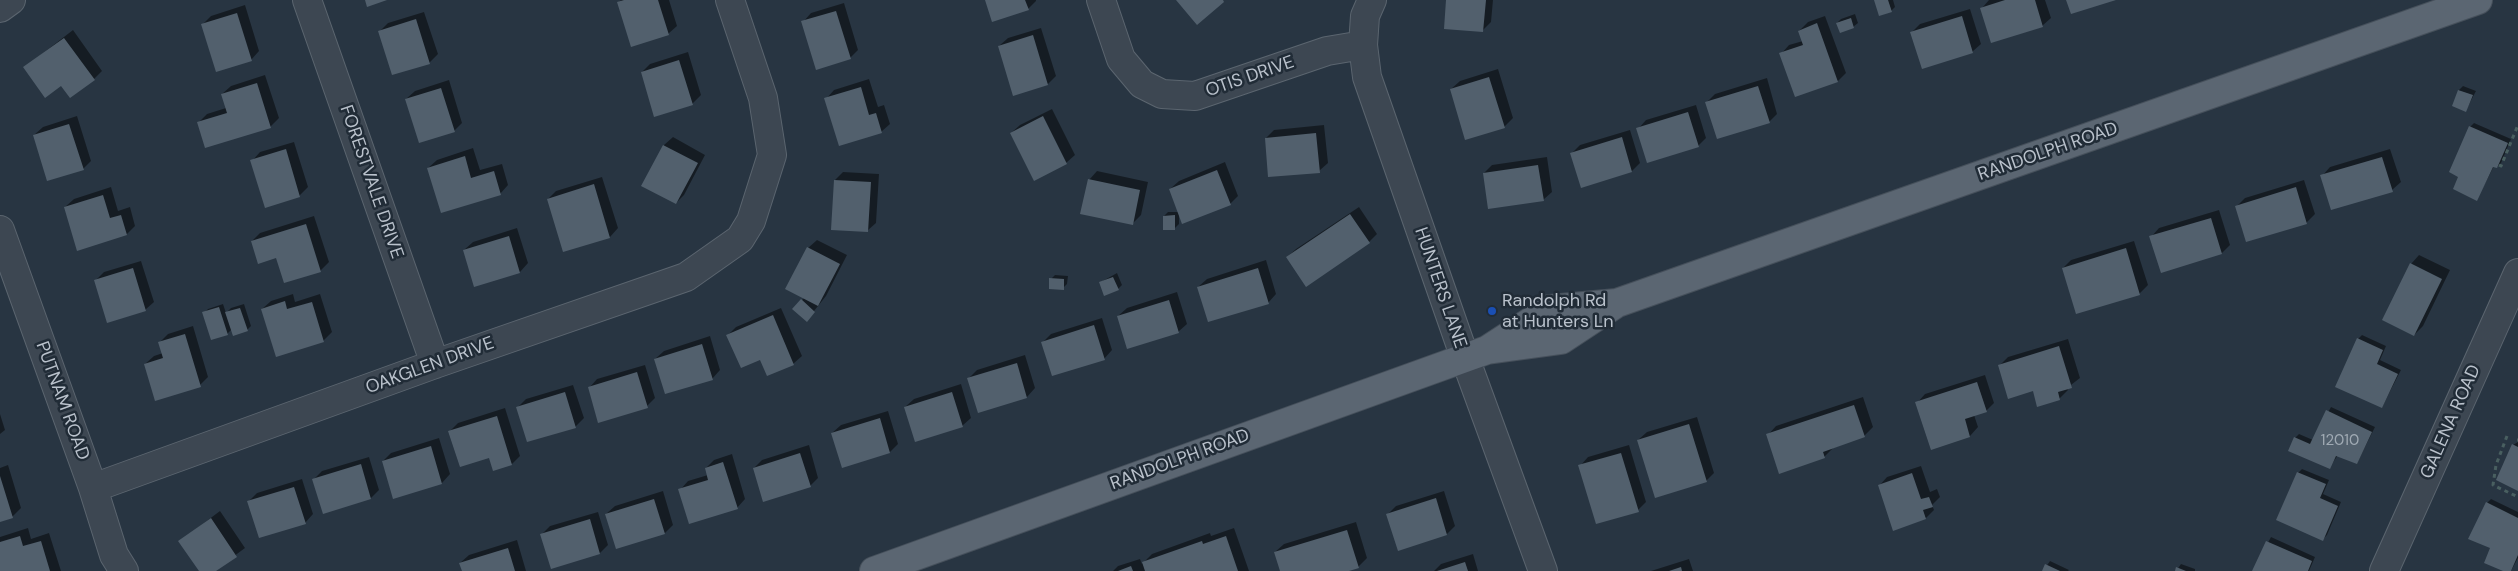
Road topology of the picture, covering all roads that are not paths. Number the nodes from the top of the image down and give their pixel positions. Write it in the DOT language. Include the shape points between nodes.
graph roads {
  1 [pos="11,0"];
  2 [pos="307,0"];
  3 [pos="730,0"];
  4 [pos="1101,0"];
  5 [pos="1372,0"];
  6 [pos="2478,0"];
  7 [pos="0,8"];
  8 [pos="1363,45"];
  9 [pos="0,230"];
  10 [pos="2518,273"];
  11 [pos="1476,354"];
  12 [pos="435,364"];
  13 [pos="93,488"];
  14 [pos="124,571"];
  15 [pos="874,571"];
  16 [pos="1543,571"];
  17 [pos="2384,571"];
  1 -- 7 [label="street"];
  2 -- 12 [label="street, FORESTVALE DRIVE"];
  3 -- 12 [label="street, OAKGLEN DRIVE" via="763,98 772,155 751,222 740,239 686,276"];
  4 -- 8 [label="street, OTIS DRIVE" via="1121,59 1142,84 1162,94 1195,96 1327,51"];
  5 -- 8 [label="street, HUNTERS LANE" via="1365,16"];
  6 -- 11 [label="main road, RANDOLPH ROAD" via="1617,303 1550,309"];
  8 -- 11 [label="street, HUNTERS LANE" via="1367,77"];
  9 -- 13 [label="street, PUTNAM ROAD"];
  10 -- 17 [label="street, GALENA ROAD"];
  11 -- 15 [label="main road, RANDOLPH ROAD"];
  11 -- 16 [label="street, HUNTERS LANE"];
  12 -- 13 [label="street, OAKGLEN DRIVE"];
  13 -- 14 [label="street, PUTNAM ROAD" via="114,554"];
}
